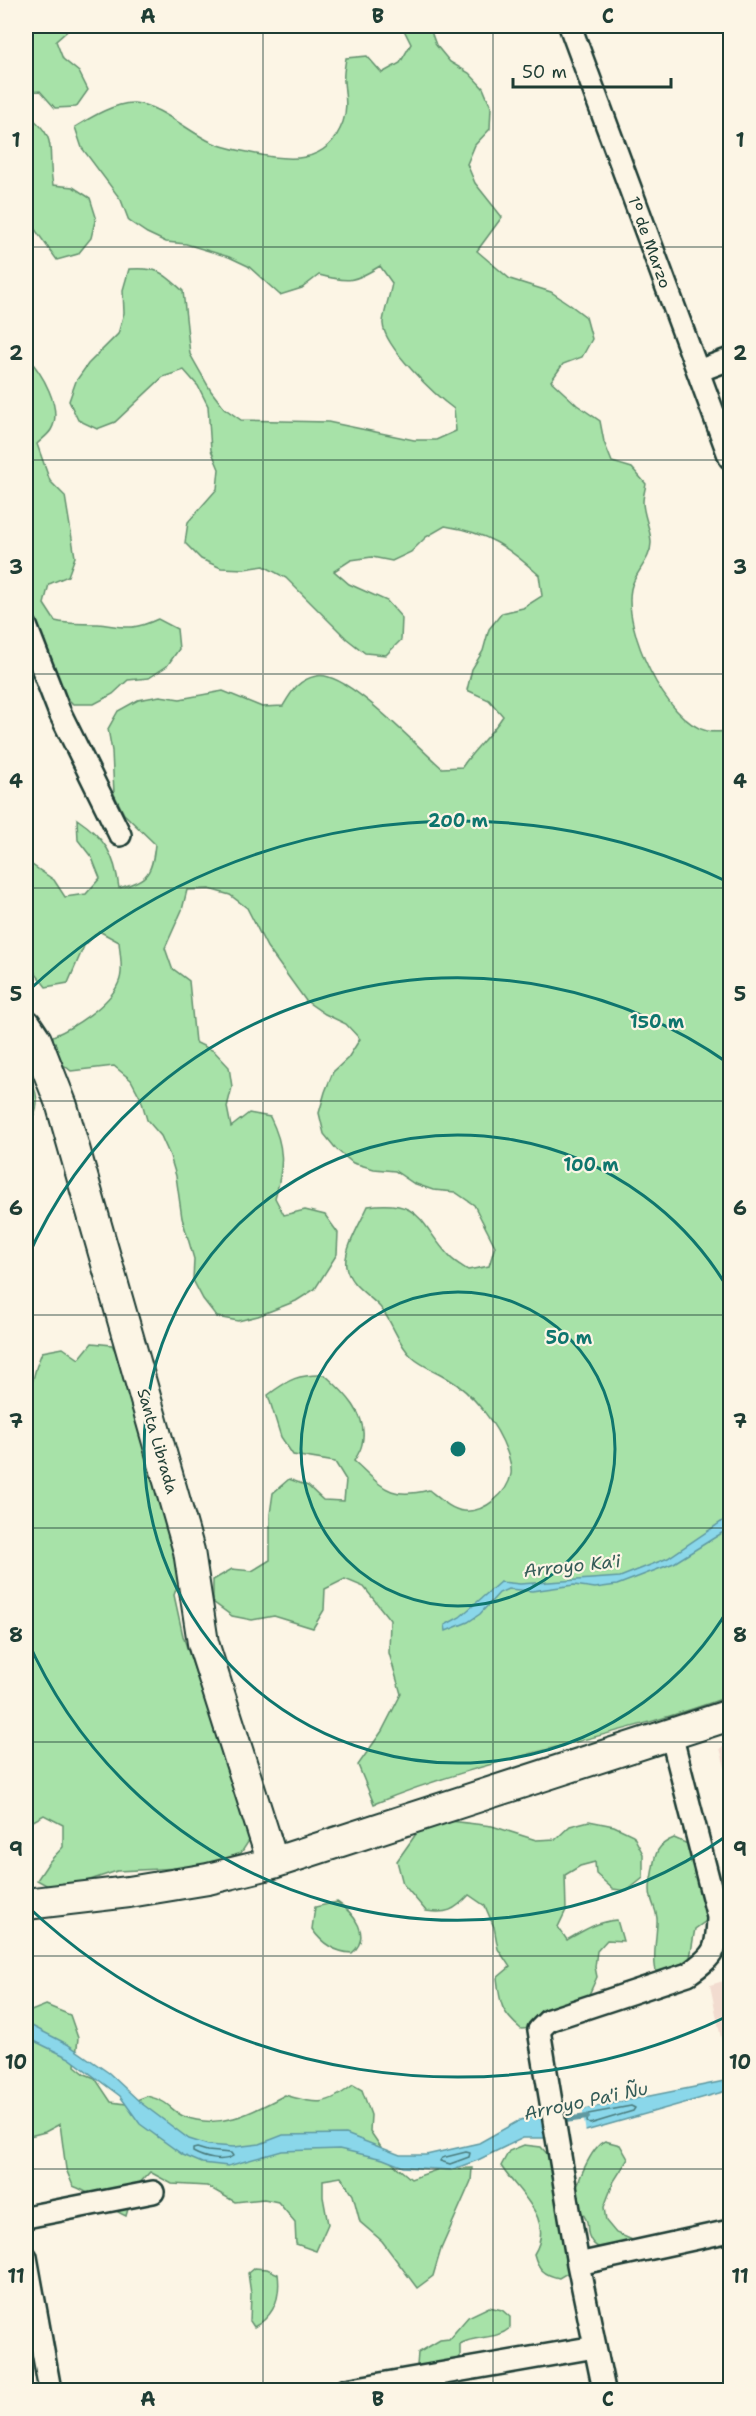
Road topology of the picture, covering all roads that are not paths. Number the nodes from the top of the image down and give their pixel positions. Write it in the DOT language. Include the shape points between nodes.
graph roads {
  1 [pos="570,26"];
  2 [pos="730,359"];
  3 [pos="698,371"];
  4 [pos="730,458"];
  5 [pos="26,626"];
  6 [pos="120,835"];
  7 [pos="26,1025"];
  8 [pos="730,1715"];
  9 [pos="671,1734"];
  10 [pos="273,1863"];
  11 [pos="26,1904"];
  12 [pos="153,2192"];
  13 [pos="26,2217"];
  14 [pos="730,2231"];
  15 [pos="26,2257"];
  16 [pos="578,2264"];
  17 [pos="595,2347"];
  18 [pos="51,2391"];
  19 [pos="346,2391"];
  20 [pos="604,2391"];
  1 -- 3 [label="street, 1° de Marzo"];
  2 -- 3 [label="street"];
  3 -- 4 [label="street, 1° de Marzo"];
  5 -- 6 [label="street" via="59,711"];
  7 -- 10 [label="street, Santa Librada" via="36,1040 62,1106 189,1551 202,1643"];
  8 -- 9 [label="street"];
  9 -- 10 [label="street"];
  9 -- 16 [label="street" via="718,1917 717,1944 708,1960 688,1974 549,2020 539,2030"];
  10 -- 11 [label="street" via="208,1880"];
  12 -- 13 [label="street"];
  14 -- 16 [label="street"];
  15 -- 18 [label="street"];
  16 -- 17 [label="street"];
  17 -- 19 [label="street"];
  17 -- 20 [label="street"];
}
